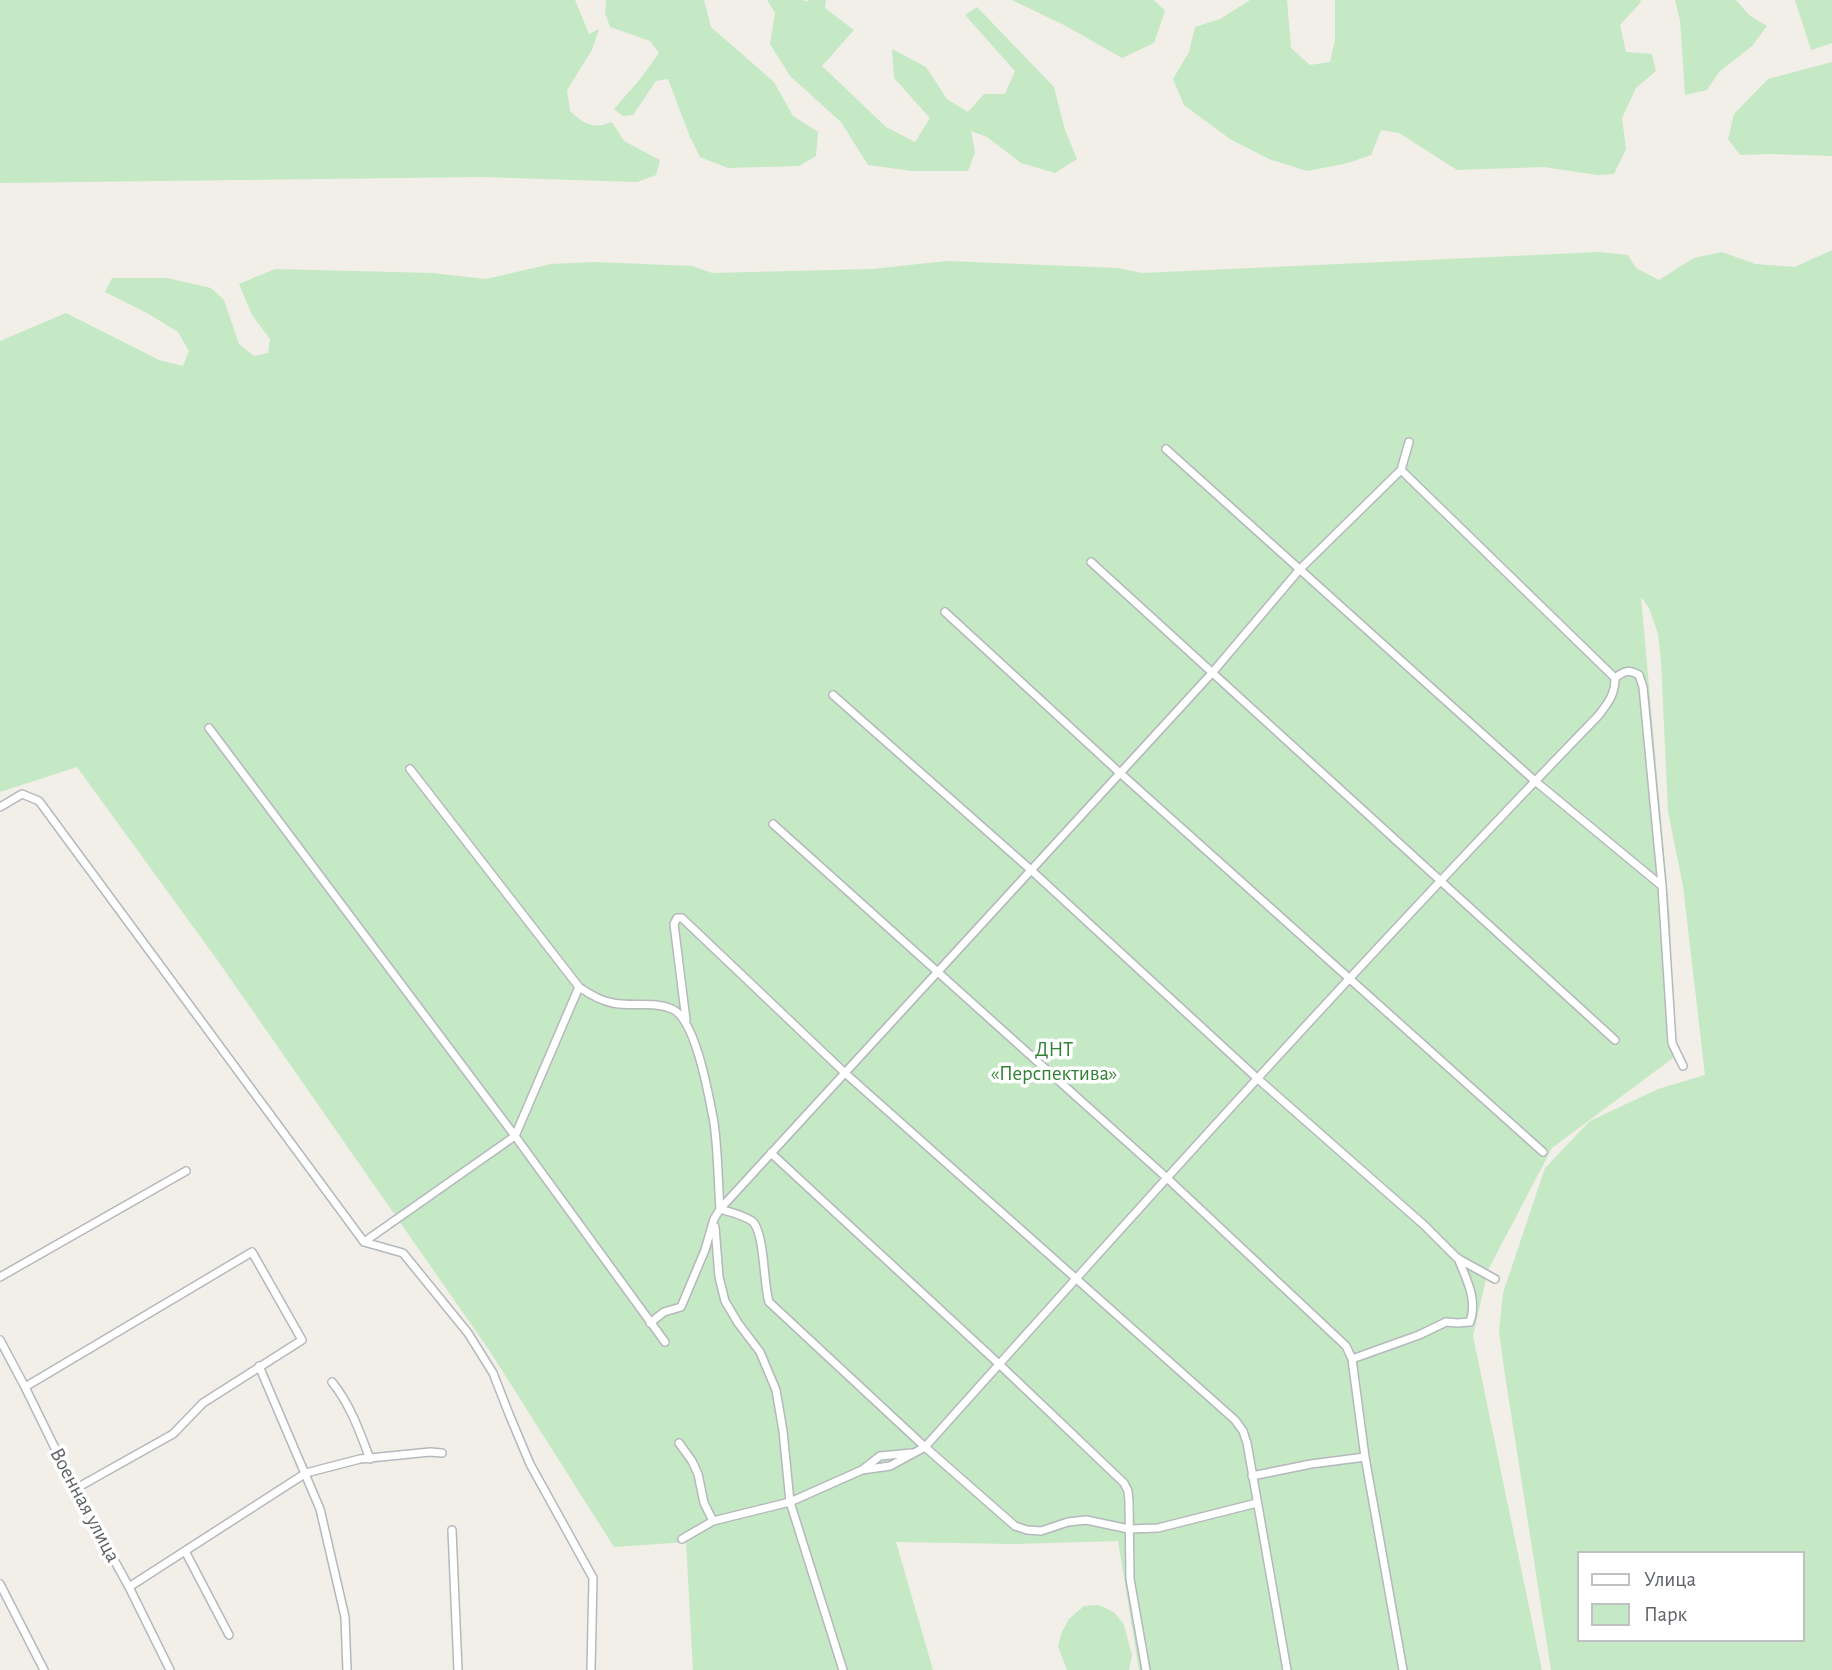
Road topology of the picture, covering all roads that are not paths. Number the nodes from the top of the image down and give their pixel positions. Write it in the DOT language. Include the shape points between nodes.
graph roads {
  1 [pos="1409,442"];
  2 [pos="1166,449"];
  3 [pos="1401,470"];
  4 [pos="1091,562"];
  5 [pos="1300,569"];
  6 [pos="945,612"];
  7 [pos="1212,673"];
  8 [pos="1615,678"];
  9 [pos="833,695"];
  10 [pos="209,728"];
  11 [pos="410,768"];
  12 [pos="1120,773"];
  13 [pos="1535,781"];
  14 [pos="0,807"];
  15 [pos="773,824"];
  16 [pos="1031,870"];
  17 [pos="1440,880"];
  18 [pos="1662,886"];
  19 [pos="938,972"];
  20 [pos="1349,980"];
  21 [pos="579,988"];
  22 [pos="686,1020"];
  23 [pos="1615,1040"];
  24 [pos="1683,1066"];
  25 [pos="845,1073"];
  26 [pos="1258,1079"];
  27 [pos="515,1136"];
  28 [pos="1543,1152"];
  29 [pos="771,1153"];
  30 [pos="186,1171"];
  31 [pos="1167,1178"];
  32 [pos="720,1209"];
  33 [pos="714,1219"];
  34 [pos="364,1242"];
  35 [pos="1457,1258"];
  36 [pos="0,1277"];
  37 [pos="1076,1279"];
  38 [pos="1495,1279"];
  39 [pos="650,1323"];
  40 [pos="0,1340"];
  41 [pos="665,1342"];
  42 [pos="1352,1359"];
  43 [pos="999,1364"];
  44 [pos="259,1366"];
  45 [pos="331,1382"];
  46 [pos="25,1387"];
  47 [pos="679,1443"];
  48 [pos="925,1447"];
  49 [pos="442,1453"];
  50 [pos="1365,1457"];
  51 [pos="370,1459"];
  52 [pos="306,1473"];
  53 [pos="1252,1476"];
  54 [pos="75,1489"];
  55 [pos="790,1502"];
  56 [pos="1257,1503"];
  57 [pos="713,1521"];
  58 [pos="1129,1529"];
  59 [pos="452,1530"];
  60 [pos="682,1539"];
  61 [pos="185,1551"];
  62 [pos="0,1584"];
  63 [pos="129,1587"];
  64 [pos="229,1635"];
  65 [pos="44,1670"];
  66 [pos="170,1670"];
  67 [pos="347,1670"];
  68 [pos="458,1670"];
  69 [pos="591,1670"];
  70 [pos="843,1670"];
  71 [pos="1146,1670"];
  72 [pos="1287,1670"];
  73 [pos="1403,1670"];
  1 -- 3 [label="street"];
  2 -- 5 [label="street"];
  3 -- 5 [label="street"];
  3 -- 8 [label="street"];
  4 -- 7 [label="street"];
  5 -- 7 [label="street"];
  5 -- 13 [label="street"];
  6 -- 12 [label="street"];
  7 -- 12 [label="street"];
  7 -- 17 [label="street"];
  8 -- 13 [label="street" via="1611,699 1598,716"];
  8 -- 18 [label="street" via="1632,671 1639,675 1643,687"];
  9 -- 16 [label="street"];
  10 -- 27 [label="street"];
  11 -- 21 [label="street"];
  12 -- 16 [label="street"];
  12 -- 20 [label="street"];
  13 -- 17 [label="street"];
  13 -- 18 [label="street"];
  14 -- 34 [label="street" via="22,794 39,801"];
  15 -- 19 [label="street"];
  16 -- 19 [label="street"];
  16 -- 26 [label="street"];
  17 -- 20 [label="street"];
  17 -- 23 [label="street"];
  18 -- 24 [label="street" via="1672,1043"];
  19 -- 25 [label="street"];
  19 -- 31 [label="street"];
  20 -- 26 [label="street"];
  20 -- 28 [label="street"];
  21 -- 22 [label="street" via="612,1003 668,1008"];
  21 -- 27 [label="street"];
  22 -- 25 [label="street" via="674,924 677,918"];
  22 -- 32 [label="street" via="714,1125"];
  25 -- 29 [label="street"];
  25 -- 37 [label="street"];
  26 -- 31 [label="street"];
  26 -- 35 [label="street"];
  27 -- 34 [label="street"];
  27 -- 39 [label="street"];
  29 -- 32 [label="street"];
  29 -- 43 [label="street"];
  30 -- 36 [label="street"];
  31 -- 37 [label="street"];
  31 -- 42 [label="street" via="1346,1346"];
  32 -- 33 [label="street"];
  32 -- 48 [label="street" via="758,1227 769,1302"];
  33 -- 39 [label="street" via="681,1307"];
  33 -- 55 [label="street" via="725,1301 760,1352 776,1390"];
  34 -- 69 [label="street" via="403,1253 468,1333 493,1373 530,1464 593,1578"];
  35 -- 38 [label="street"];
  35 -- 42 [label="street" via="1473,1295 1470,1322 1446,1322"];
  37 -- 43 [label="street"];
  37 -- 53 [label="street" via="1235,1420 1243,1431"];
  39 -- 41 [label="street"];
  40 -- 46 [label="street, Военная улица"];
  42 -- 50 [label="street"];
  43 -- 48 [label="street"];
  43 -- 58 [label="street" via="1124,1483"];
  44 -- 46 [label="street" via="302,1340 252,1252"];
  44 -- 52 [label="street"];
  44 -- 54 [label="street" via="203,1403 173,1434"];
  45 -- 51 [label="street" via="355,1421"];
  46 -- 54 [label="street, Военная улица"];
  47 -- 57 [label="street" via="698,1474"];
  48 -- 55 [label="street" via="890,1466 862,1470"];
  48 -- 58 [label="street" via="1015,1526 1041,1531 1086,1520"];
  49 -- 51 [label="street"];
  50 -- 53 [label="street"];
  50 -- 73 [label="street"];
  51 -- 52 [label="street"];
  52 -- 61 [label="street"];
  52 -- 67 [label="street" via="320,1508 345,1617"];
  53 -- 56 [label="street"];
  54 -- 63 [label="street, Военная улица"];
  55 -- 57 [label="street"];
  55 -- 70 [label="street"];
  56 -- 58 [label="street" via="1158,1528"];
  56 -- 72 [label="street"];
  57 -- 60 [label="street"];
  58 -- 71 [label="street" via="1130,1579"];
  59 -- 68 [label="street"];
  61 -- 63 [label="street"];
  61 -- 64 [label="street"];
  62 -- 65 [label="street"];
  63 -- 66 [label="street, Военная улица"];
}
